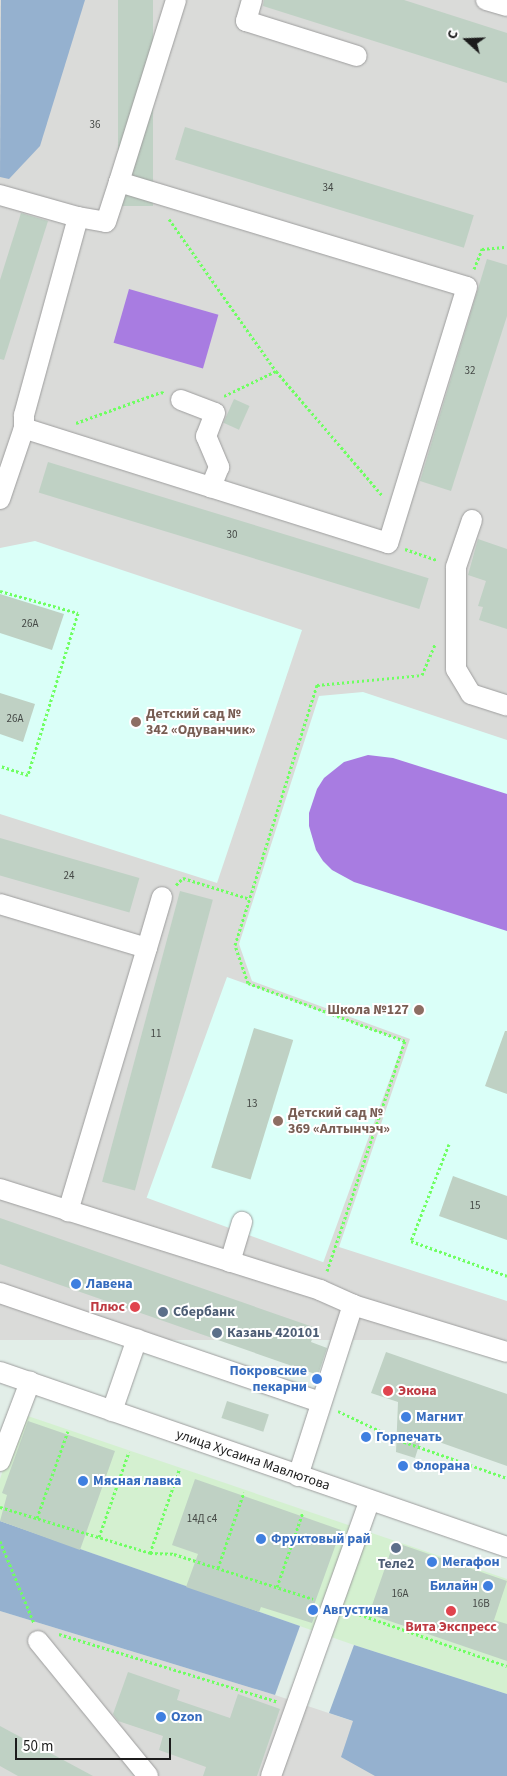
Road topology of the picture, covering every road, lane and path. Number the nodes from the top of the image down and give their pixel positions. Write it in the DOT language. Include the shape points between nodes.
graph roads {
  1 [pos="176,0"];
  2 [pos="252,0"];
  3 [pos="486,0"];
  4 [pos="507,6"];
  5 [pos="357,56"];
  6 [pos="119,182"];
  7 [pos="150,192"];
  8 [pos="0,195"];
  9 [pos="78,217"];
  10 [pos="507,247"];
  11 [pos="467,287"];
  12 [pos="276,372"];
  13 [pos="181,400"];
  14 [pos="215,413"];
  15 [pos="24,428"];
  16 [pos="44,434"];
  17 [pos="211,487"];
  18 [pos="0,499"];
  19 [pos="398,512"];
  20 [pos="472,520"];
  21 [pos="388,543"];
  22 [pos="456,567"];
  23 [pos="0,591"];
  24 [pos="457,626"];
  25 [pos="507,706"];
  26 [pos="0,766"];
  27 [pos="162,898"];
  28 [pos="250,899"];
  29 [pos="0,904"];
  30 [pos="147,948"];
  31 [pos="449,1144"];
  32 [pos="0,1189"];
  33 [pos="68,1211"];
  34 [pos="242,1222"];
  35 [pos="230,1262"];
  36 [pos="507,1276"];
  37 [pos="320,1290"];
  38 [pos="0,1293"];
  39 [pos="352,1305"];
  40 [pos="137,1339"];
  41 [pos="507,1352"];
  42 [pos="0,1372"];
  43 [pos="30,1382"];
  44 [pos="320,1402"];
  45 [pos="112,1410"];
  46 [pos="68,1431"];
  47 [pos="129,1452"];
  48 [pos="0,1461"];
  49 [pos="179,1470"];
  50 [pos="298,1476"];
  51 [pos="507,1478"];
  52 [pos="244,1492"];
  53 [pos="370,1500"];
  54 [pos="0,1507"];
  55 [pos="302,1512"];
  56 [pos="37,1518"];
  57 [pos="99,1537"];
  58 [pos="0,1541"];
  59 [pos="507,1547"];
  60 [pos="150,1553"];
  61 [pos="218,1568"];
  62 [pos="276,1587"];
  63 [pos="332,1605"];
  64 [pos="46,1636"];
  65 [pos="507,1666"];
  66 [pos="295,1707"];
  67 [pos="148,1776"];
  68 [pos="271,1776"];
  1 -- 6 [label="street"];
  2 -- 5 [label="street" via="246,21"];
  3 -- 4 [label="street"];
  6 -- 7 [label="street"];
  6 -- 9 [label="street" via="106,222"];
  7 -- 11 [label="street"];
  7 -- 12 [label="path"];
  8 -- 9 [label="street"];
  9 -- 15 [label="street" via="24,415"];
  10 -- 11 [label="path" via="482,248"];
  11 -- 19 [label="street"];
  12 -- 14 [label="path" via="221,397"];
  12 -- 19 [label="path"];
  13 -- 14 [label="street"];
  13 -- 16 [label="path" via="161,392"];
  14 -- 17 [label="street" via="206,436 219,467"];
  15 -- 16 [label="street"];
  15 -- 18 [label="street"];
  16 -- 17 [label="street"];
  17 -- 21 [label="street"];
  19 -- 21 [label="street"];
  20 -- 22 [label="street"];
  21 -- 22 [label="path"];
  22 -- 24 [label="street"];
  23 -- 26 [label="path" via="78,613 28,775"];
  24 -- 25 [label="street" via="456,669 471,694"];
  24 -- 28 [label="path" via="438,638 422,675 317,685"];
  27 -- 28 [label="path" via="183,878"];
  27 -- 30 [label="street"];
  28 -- 37 [label="path" via="235,945 248,983 405,1041"];
  29 -- 30 [label="street"];
  30 -- 33 [label="street"];
  31 -- 36 [label="path" via="411,1241"];
  32 -- 33 [label="street"];
  33 -- 35 [label="street"];
  34 -- 35 [label="street"];
  35 -- 37 [label="street"];
  37 -- 39 [label="street"];
  38 -- 40 [label="street"];
  39 -- 41 [label="street"];
  39 -- 44 [label="street"];
  40 -- 44 [label="street"];
  40 -- 45 [label="street"];
  42 -- 43 [label="street, улица Хусаина Мавлютова"];
  43 -- 45 [label="street, улица Хусаина Мавлютова"];
  43 -- 48 [label="street"];
  44 -- 50 [label="street"];
  44 -- 51 [label="path" via="399,1440"];
  45 -- 50 [label="street, улица Хусаина Мавлютова"];
  46 -- 56 [label="path"];
  47 -- 57 [label="path"];
  49 -- 60 [label="path"];
  50 -- 53 [label="street, улица Хусаина Мавлютова"];
  52 -- 61 [label="path"];
  53 -- 59 [label="street, улица Хусаина Мавлютова"];
  53 -- 63 [label="street"];
  54 -- 56 [label="path"];
  55 -- 62 [label="path"];
  56 -- 57 [label="path"];
  57 -- 60 [label="path"];
  58 -- 64 [label="path" via="35,1626"];
  60 -- 61 [label="path" via="174,1554"];
  61 -- 62 [label="path"];
  62 -- 63 [label="path"];
  63 -- 65 [label="path"];
  63 -- 66 [label="street"];
  64 -- 66 [label="path"];
  64 -- 67 [label="street"];
  66 -- 68 [label="street"];
}
